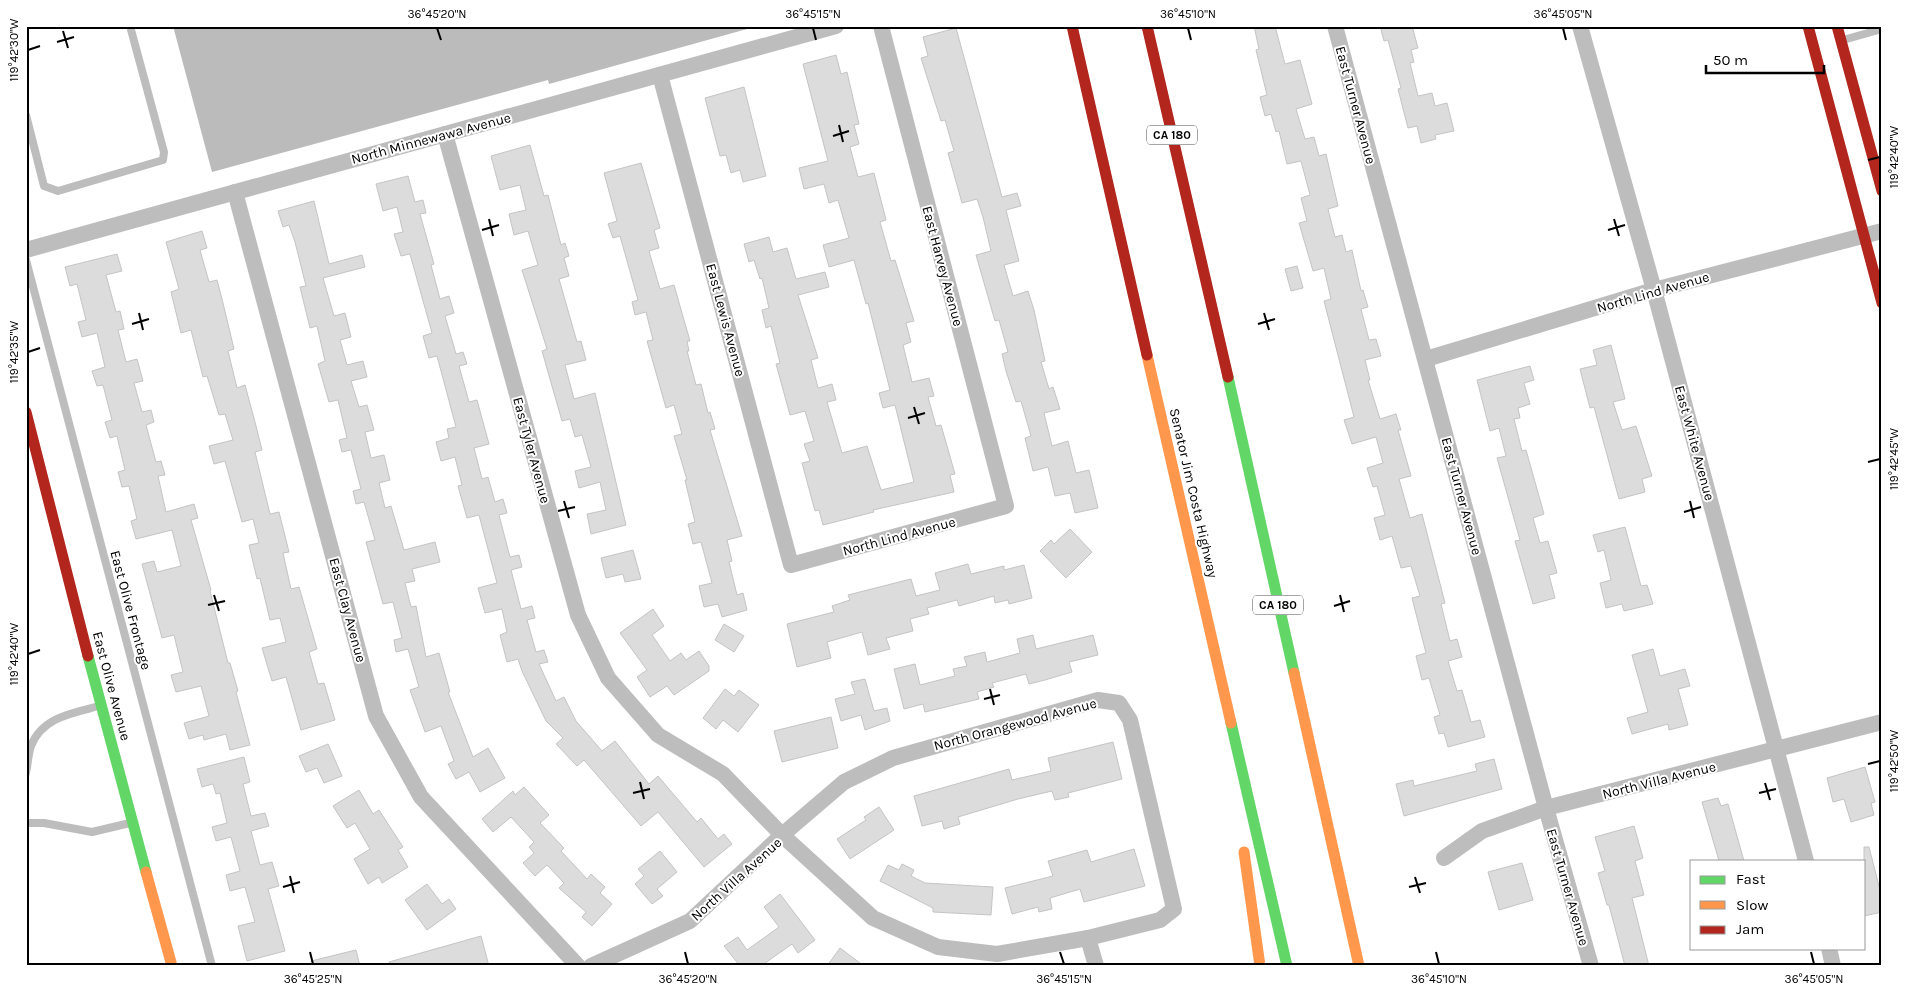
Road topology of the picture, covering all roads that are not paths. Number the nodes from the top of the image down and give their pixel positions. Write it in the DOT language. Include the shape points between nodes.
graph roads {
  1 [pos="130,26"];
  2 [pos="836,26"];
  3 [pos="881,26"];
  4 [pos="1072,26"];
  5 [pos="1147,26"];
  6 [pos="1334,26"];
  7 [pos="1580,26"];
  8 [pos="1808,26"];
  9 [pos="1837,26"];
  10 [pos="1882,29"];
  11 [pos="1841,41"];
  12 [pos="660,75"];
  13 [pos="26,114"];
  14 [pos="445,134"];
  15 [pos="1882,191"];
  16 [pos="235,192"];
  17 [pos="1882,231"];
  18 [pos="1864,236"];
  19 [pos="26,250"];
  20 [pos="26,260"];
  21 [pos="1654,290"];
  22 [pos="1882,302"];
  23 [pos="1426,359"];
  24 [pos="26,412"];
  25 [pos="1006,506"];
  26 [pos="791,565"];
  27 [pos="1218,670"];
  28 [pos="101,706"];
  29 [pos="1882,722"];
  30 [pos="1777,750"];
  31 [pos="26,773"];
  32 [pos="1237,802"];
  33 [pos="1546,808"];
  34 [pos="26,823"];
  35 [pos="132,823"];
  36 [pos="782,834"];
  37 [pos="1242,840"];
  38 [pos="1444,858"];
  39 [pos="1806,860"];
  40 [pos="1174,909"];
  41 [pos="1088,938"];
  42 [pos="1830,950"];
  43 [pos="976,959"];
  44 [pos="172,966"];
  45 [pos="212,966"];
  46 [pos="578,966"];
  47 [pos="591,966"];
  48 [pos="1096,966"];
  49 [pos="1260,966"];
  50 [pos="1287,966"];
  51 [pos="1359,966"];
  52 [pos="1591,966"];
  53 [pos="1834,966"];
  1 -- 13 [label="lane" via="164,152 163,160 58,191 44,186"];
  2 -- 12 [label="street, North Minnewawa Avenue"];
  3 -- 25 [label="street, East Harvey Avenue"];
  4 -- 27 [label="main road, Senator Jim Costa Highway"];
  5 -- 51 [label="main road, CA 180"];
  6 -- 23 [label="street, East Turner Avenue"];
  7 -- 21 [label="street, East White Avenue"];
  8 -- 18 [label="main road"];
  9 -- 11 [label="main road"];
  10 -- 11 [label="lane"];
  11 -- 15 [label="main road"];
  12 -- 14 [label="street, North Minnewawa Avenue"];
  12 -- 26 [label="street, East Lewis Avenue"];
  14 -- 16 [label="street, North Minnewawa Avenue"];
  14 -- 36 [label="street, East Tyler Avenue" via="578,615 608,678 658,735 722,774"];
  16 -- 19 [label="street, North Minnewawa Avenue"];
  16 -- 46 [label="street, East Clay Avenue" via="376,716 420,797"];
  17 -- 18 [label="street, North Lind Avenue"];
  18 -- 21 [label="street, North Lind Avenue"];
  18 -- 22 [label="main road"];
  20 -- 45 [label="lane, East Olive Frontage"];
  21 -- 23 [label="street, North Lind Avenue"];
  21 -- 30 [label="street, East White Avenue"];
  23 -- 33 [label="street, East Turner Avenue"];
  24 -- 28 [label="main road, East Olive Avenue"];
  25 -- 26 [label="street, North Lind Avenue"];
  27 -- 32 [label="main road"];
  27 -- 50 [label="main road, Senator Jim Costa Highway"];
  28 -- 31 [label="lane" via="60,716 48,723 32,745"];
  28 -- 35 [label="main road, East Olive Avenue"];
  29 -- 30 [label="street, North Villa Avenue"];
  30 -- 33 [label="street, North Villa Avenue"];
  30 -- 39 [label="street, East White Avenue"];
  33 -- 38 [label="street, North Villa Avenue" via="1482,831"];
  33 -- 52 [label="street, East Turner Avenue"];
  34 -- 35 [label="lane" via="92,832"];
  35 -- 44 [label="main road, East Olive Avenue"];
  36 -- 40 [label="street, North Orangewood Avenue" via="844,782 893,758 1098,700 1119,703 1130,720"];
  36 -- 43 [label="street, North Villa Avenue" via="873,918 938,947"];
  36 -- 47 [label="street, North Villa Avenue" via="690,921"];
  37 -- 49 [label="main road"];
  40 -- 41 [label="street, North Villa Avenue" via="1160,920"];
  41 -- 43 [label="street, North Villa Avenue"];
  41 -- 48 [label="street"];
  42 -- 53 [label="street"];
}
